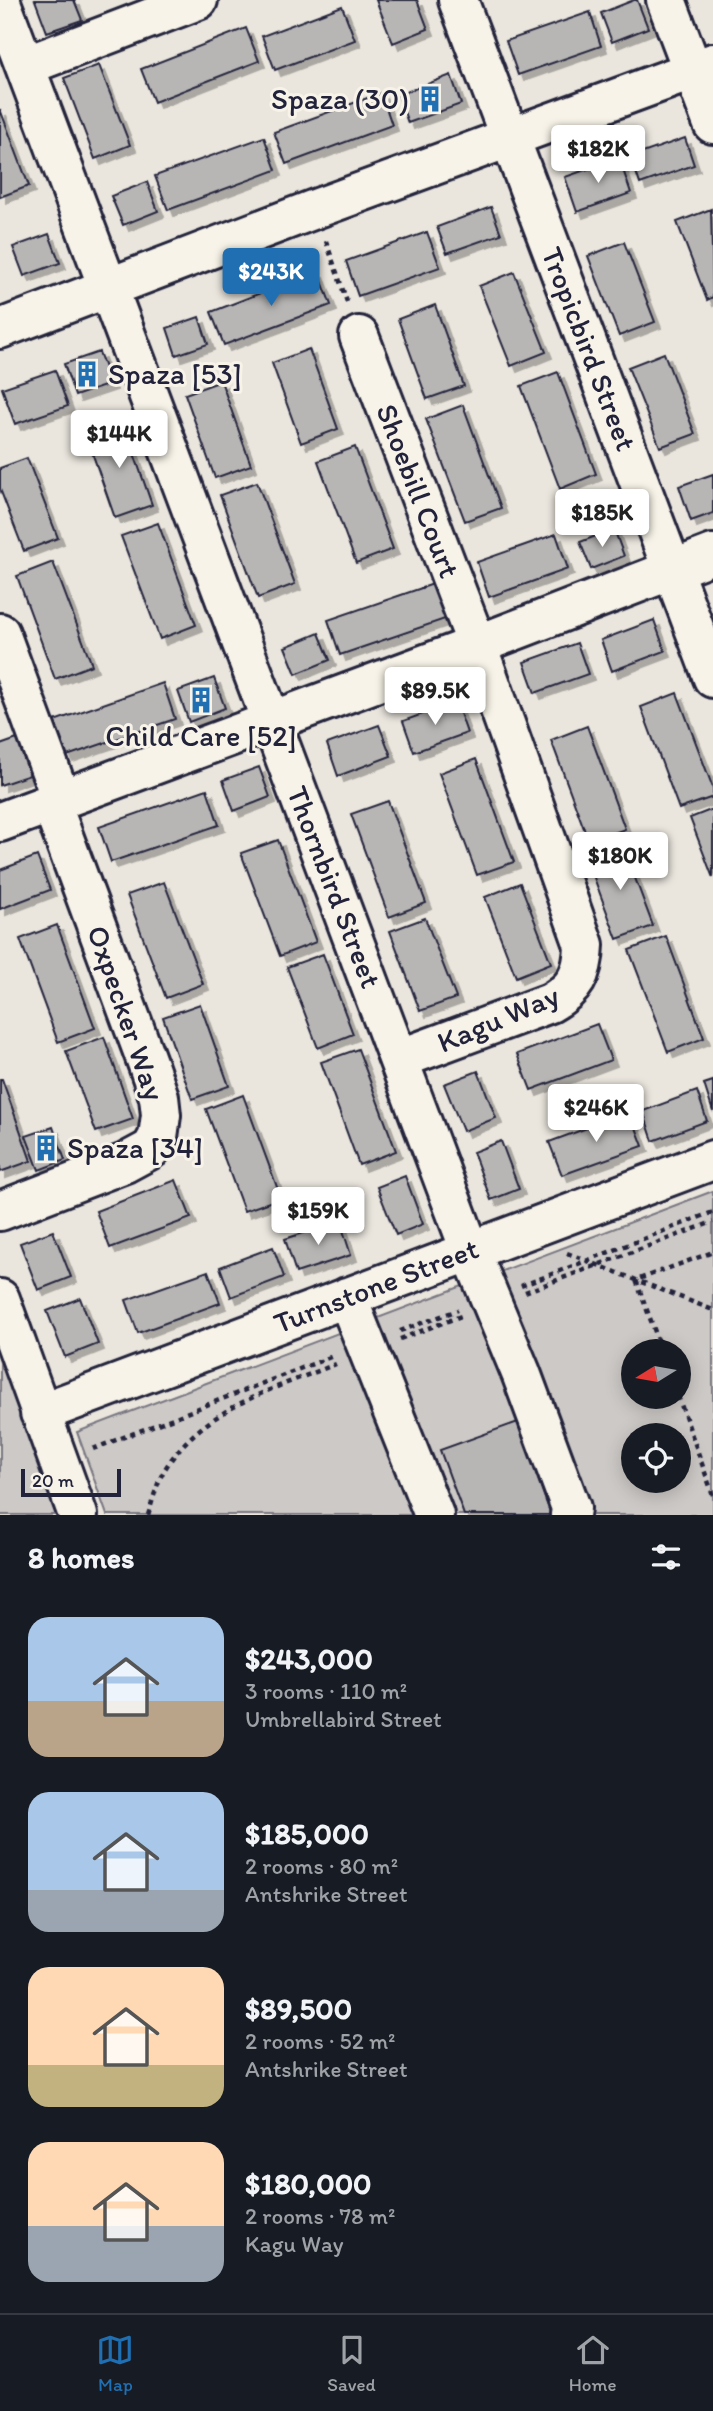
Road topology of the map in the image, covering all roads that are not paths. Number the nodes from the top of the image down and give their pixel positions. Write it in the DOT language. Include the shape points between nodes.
graph roads {
  1 [pos="1,0"];
  2 [pos="198,0"];
  3 [pos="458,0"];
  4 [pos="666,0"];
  5 [pos="25,66"];
  6 [pos="703,67"];
  7 [pos="713,124"];
  8 [pos="510,138"];
  9 [pos="109,288"];
  10 [pos="0,330"];
  11 [pos="359,336"];
  12 [pos="713,554"];
  13 [pos="672,569"];
  14 [pos="0,633"];
  15 [pos="477,645"];
  16 [pos="713,678"];
  17 [pos="271,720"];
  18 [pos="56,801"];
  19 [pos="0,822"];
  20 [pos="399,1059"];
  21 [pos="713,1160"];
  22 [pos="0,1211"];
  23 [pos="470,1250"];
  24 [pos="347,1297"];
  25 [pos="0,1299"];
  26 [pos="40,1413"];
  27 [pos="79,1515"];
  28 [pos="433,1515"];
  29 [pos="570,1515"];
  1 -- 5 [label="street, Thornbird Street"];
  2 -- 5 [label="street"];
  3 -- 8 [label="street, Tropicbird Street"];
  4 -- 6 [label="street"];
  5 -- 9 [label="street, Thornbird Street"];
  6 -- 7 [label="street"];
  6 -- 8 [label="street"];
  8 -- 9 [label="street"];
  8 -- 13 [label="street, Tropicbird Street"];
  9 -- 10 [label="street"];
  9 -- 17 [label="street, Thornbird Street"];
  11 -- 15 [label="street, Shoebill Court"];
  12 -- 13 [label="street"];
  13 -- 15 [label="street"];
  13 -- 16 [label="street, Tropicbird Street"];
  14 -- 18 [label="street, Oxpecker Way"];
  15 -- 17 [label="street"];
  15 -- 20 [label="street, Kagu Way" via="573,913 584,946 584,964 567,993 550,1003"];
  17 -- 18 [label="street"];
  17 -- 20 [label="street, Thornbird Street"];
  18 -- 19 [label="street"];
  18 -- 22 [label="street, Oxpecker Way" via="162,1115 151,1149"];
  20 -- 23 [label="street, Thornbird Street"];
  21 -- 23 [label="street, Turnstone Street"];
  23 -- 24 [label="street, Turnstone Street"];
  23 -- 29 [label="street, Thornbird Street" via="562,1483"];
  24 -- 26 [label="street, Turnstone Street"];
  24 -- 28 [label="street"];
  25 -- 26 [label="street"];
  26 -- 27 [label="street"];
}
